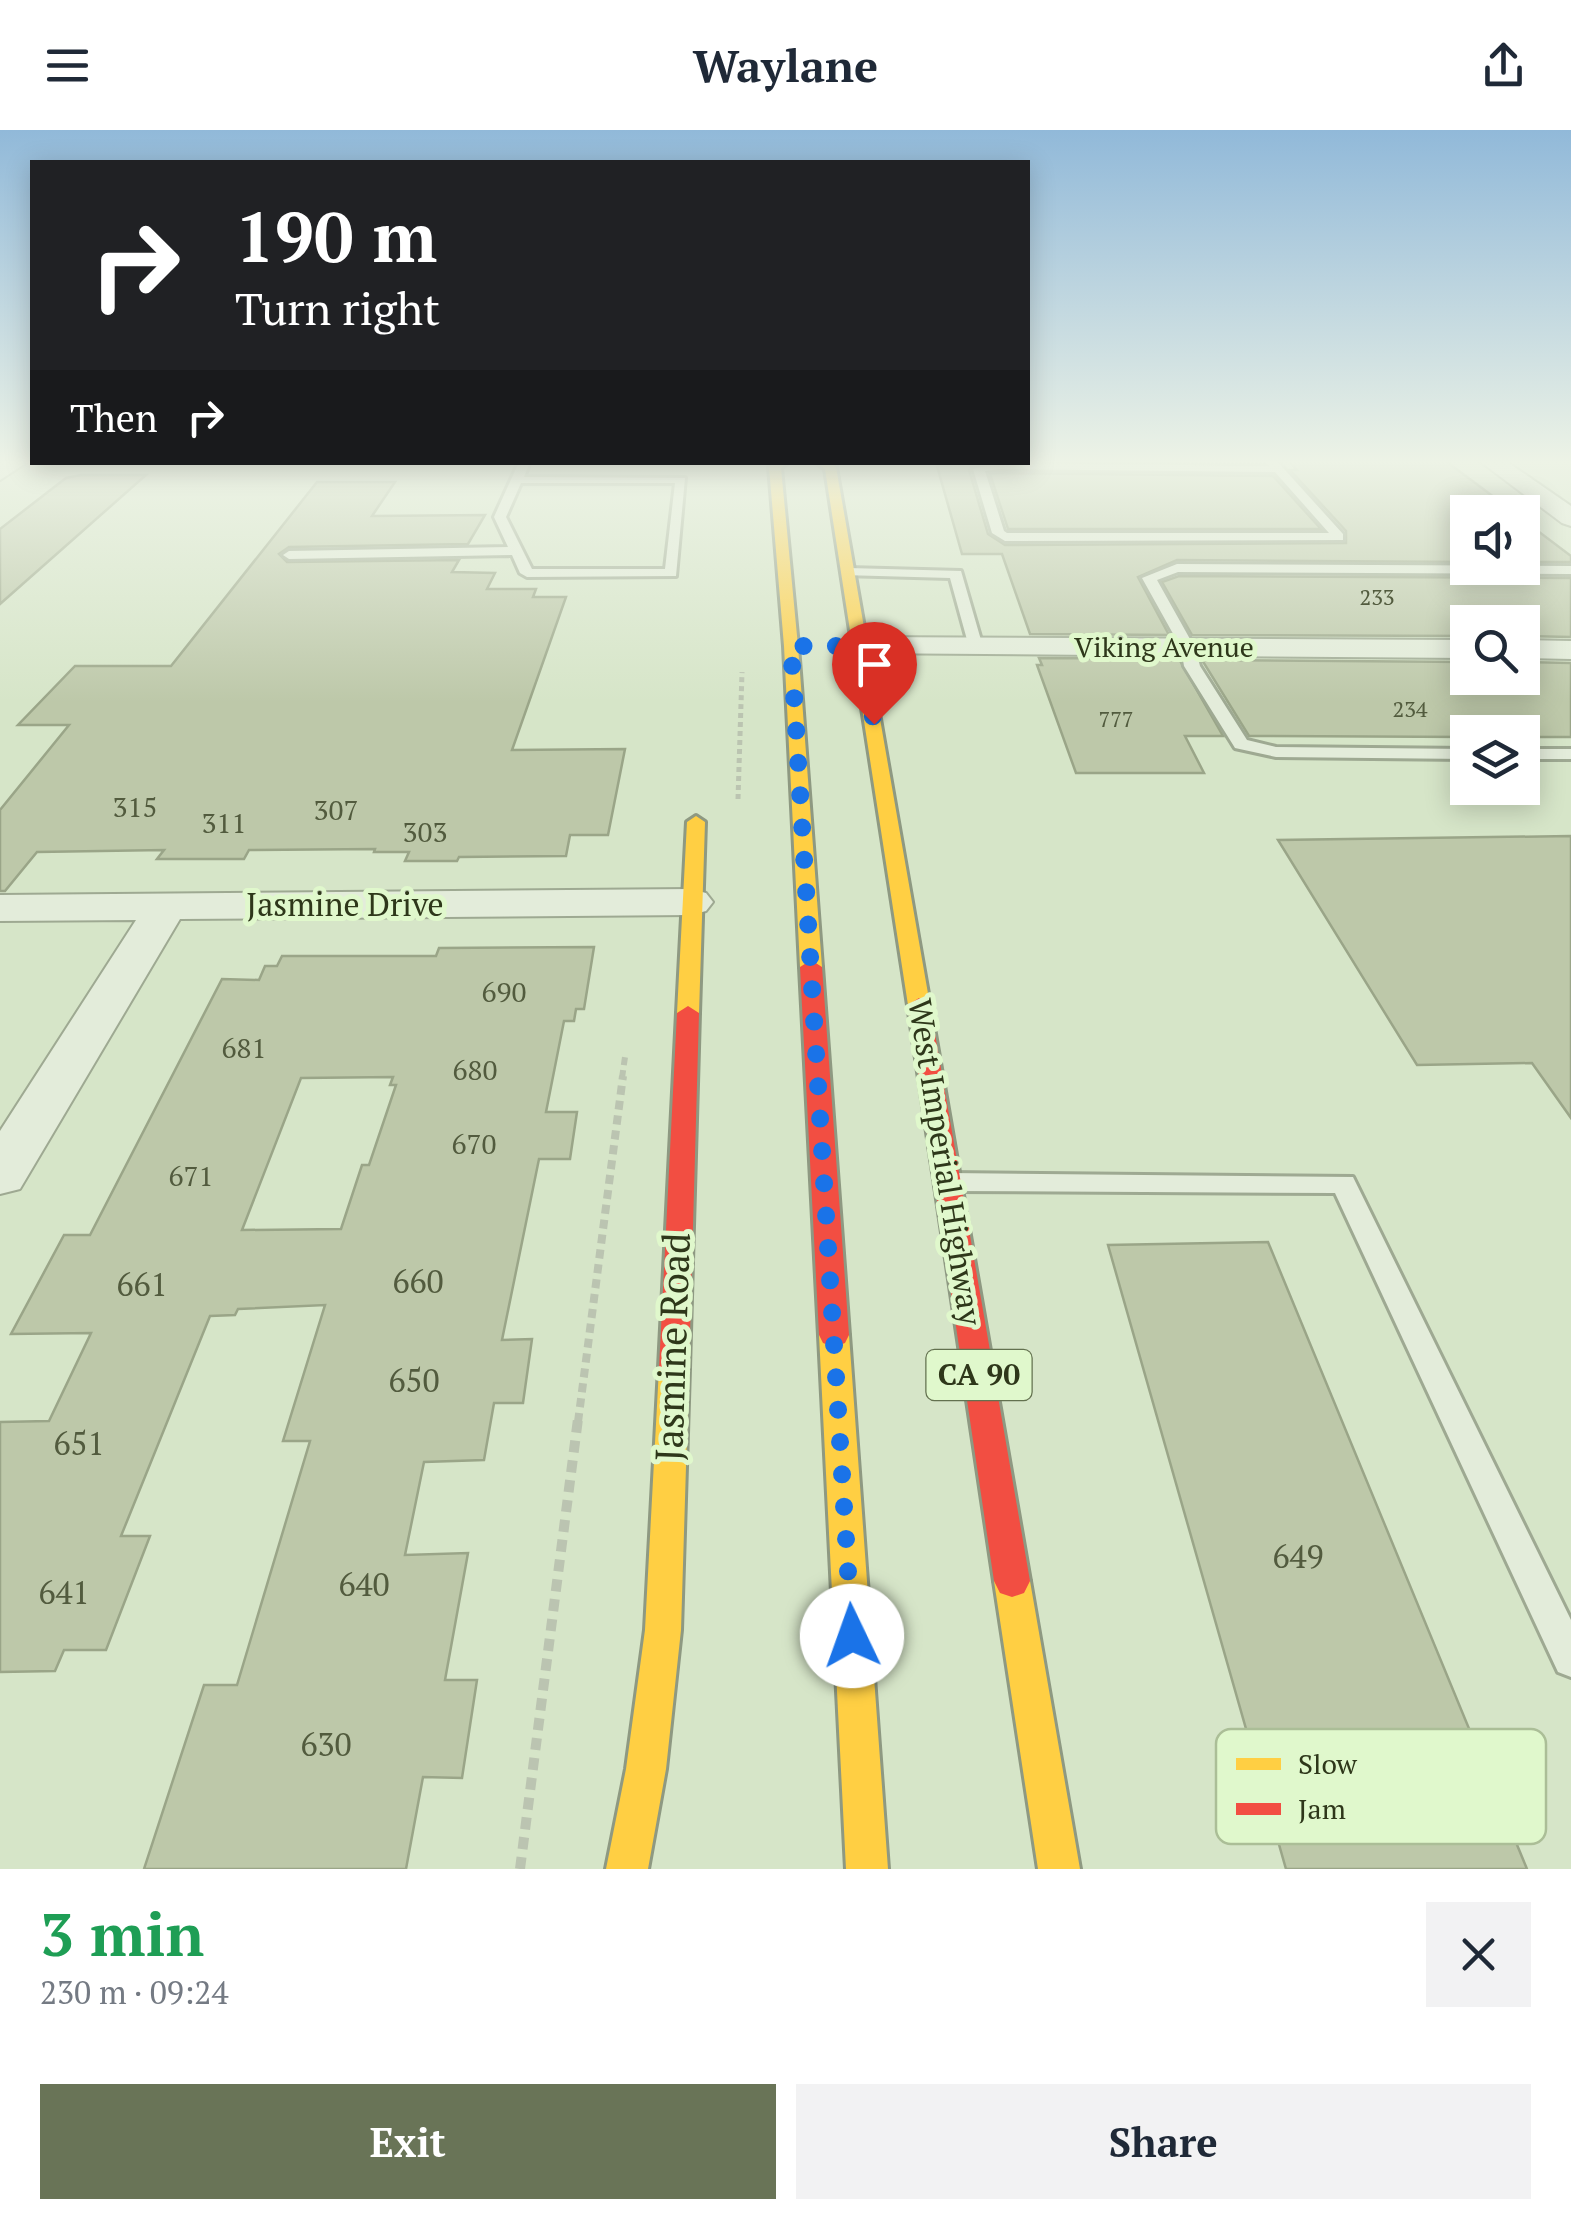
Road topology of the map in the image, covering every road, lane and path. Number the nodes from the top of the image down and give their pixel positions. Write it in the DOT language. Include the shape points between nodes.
graph roads {
  1 [pos="510,540"];
  2 [pos="675,540"];
  3 [pos="785,540"];
  4 [pos="843,540"];
  5 [pos="514,551"];
  6 [pos="289,556"];
  7 [pos="1571,570"];
  8 [pos="848,572"];
  9 [pos="853,646"];
  10 [pos="976,646"];
  11 [pos="1188,648"];
  12 [pos="1450,649"];
  13 [pos="1540,649"];
  14 [pos="1571,650"];
  15 [pos="745,658"];
  16 [pos="1450,754"];
  17 [pos="1540,754"];
  18 [pos="1571,754"];
  19 [pos="722,804"];
  20 [pos="696,822"];
  21 [pos="690,902"];
  22 [pos="166,906"];
  23 [pos="0,908"];
  24 [pos="629,1037"];
  25 [pos="0,1175"];
  26 [pos="948,1182"];
  27 [pos="1571,1659"];
  28 [pos="520,1869"];
  29 [pos="627,1869"];
  30 [pos="867,1869"];
  31 [pos="1059,1869"];
  1 -- 5 [label="lane"];
  2 -- 5 [label="lane" via="671,572 527,573"];
  3 -- 30 [label="main road" via="800,646"];
  4 -- 8 [label="main road, West Imperial Highway / CA 90"];
  5 -- 6 [label="lane"];
  7 -- 11 [label="lane" via="1177,568 1149,578"];
  8 -- 9 [label="main road, West Imperial Highway / CA 90"];
  8 -- 10 [label="lane" via="956,574"];
  9 -- 10 [label="street, Viking Avenue"];
  9 -- 26 [label="main road, West Imperial Highway / CA 90"];
  10 -- 11 [label="street, Viking Avenue"];
  11 -- 12 [label="street, Viking Avenue"];
  11 -- 16 [label="lane" via="1192,666 1242,744 1260,750"];
  13 -- 14 [label="street"];
  15 -- 19 [label="path" via="738,804"];
  17 -- 18 [label="lane"];
  20 -- 21 [label="main road, Jasmine Road"];
  21 -- 22 [label="street, Jasmine Drive"];
  21 -- 29 [label="main road, Jasmine Road" via="662,1630"];
  22 -- 23 [label="street, Jasmine Drive"];
  22 -- 25 [label="street"];
  24 -- 28 [label="path"];
  26 -- 27 [label="lane" via="1344,1184"];
  26 -- 31 [label="main road, West Imperial Highway / CA 90"];
}
